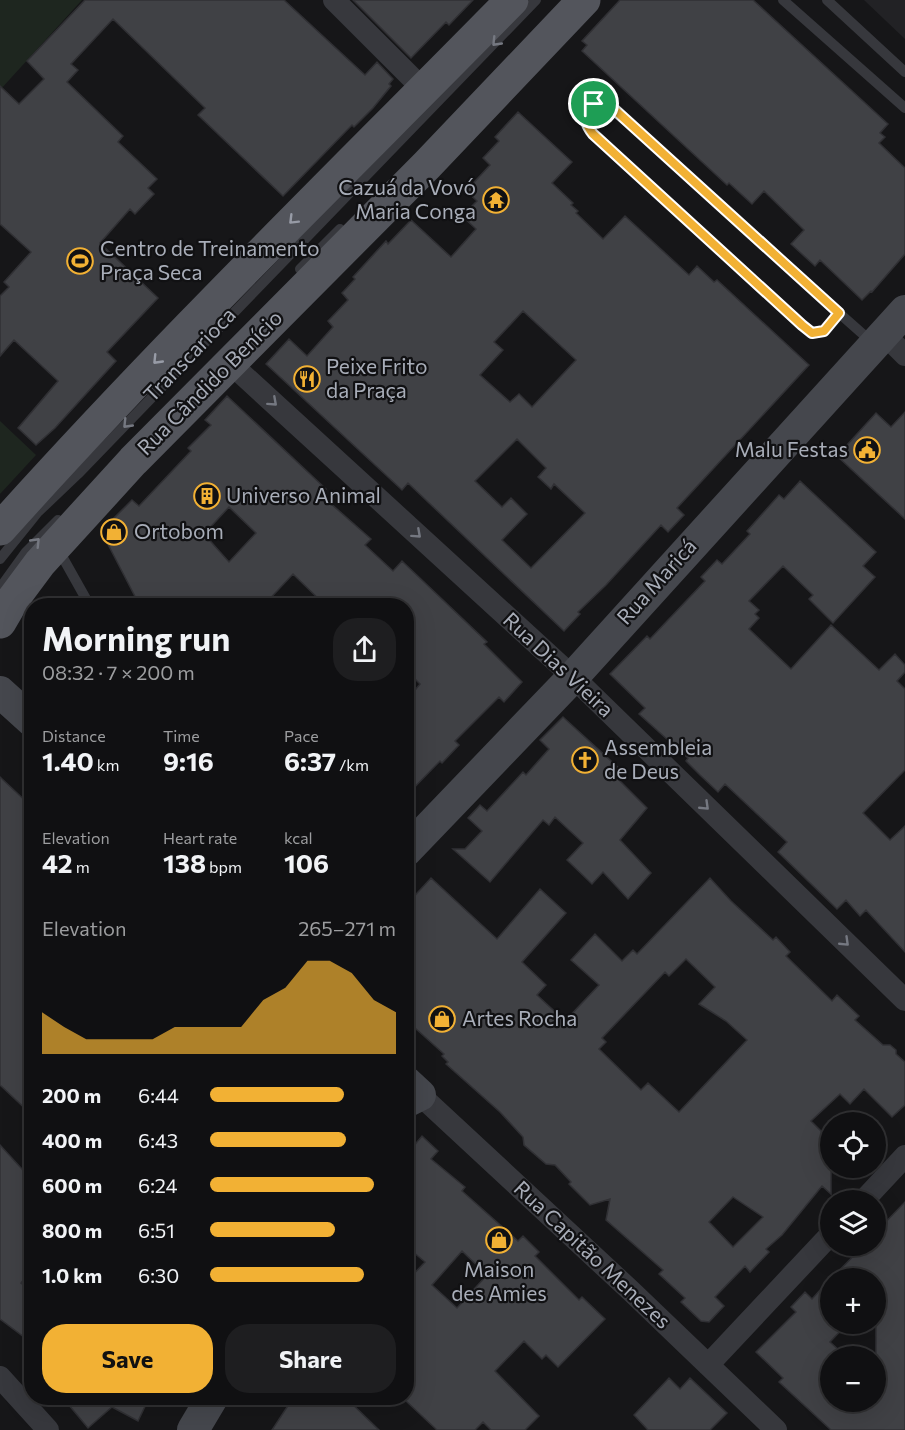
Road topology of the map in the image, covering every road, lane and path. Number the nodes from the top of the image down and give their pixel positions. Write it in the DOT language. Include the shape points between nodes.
graph roads {
  1 [pos="334,0"];
  2 [pos="512,0"];
  3 [pos="536,0"];
  4 [pos="584,0"];
  5 [pos="783,0"];
  6 [pos="827,0"];
  7 [pos="905,72"];
  8 [pos="424,90"];
  9 [pos="905,108"];
  10 [pos="352,217"];
  11 [pos="290,280"];
  12 [pos="839,313"];
  13 [pos="896,328"];
  14 [pos="230,363"];
  15 [pos="66,511"];
  16 [pos="0,529"];
  17 [pos="56,545"];
  18 [pos="0,559"];
  19 [pos="0,588"];
  20 [pos="86,598"];
  21 [pos="0,622"];
  22 [pos="573,677"];
  23 [pos="0,692"];
  24 [pos="24,714"];
  25 [pos="414,843"];
  26 [pos="905,1000"];
  27 [pos="414,1096"];
  28 [pos="905,1156"];
  29 [pos="873,1190"];
  30 [pos="820,1246"];
  31 [pos="708,1365"];
  32 [pos="0,1377"];
  33 [pos="24,1404"];
  34 [pos="25,1405"];
  35 [pos="209,1405"];
  36 [pos="48,1430"];
  37 [pos="194,1430"];
  38 [pos="776,1430"];
  1 -- 8 [label="street"];
  2 -- 8 [label="main road"];
  3 -- 18 [label="lane, Transcarioca, one-way" via="38,513"];
  4 -- 14 [label="main road, Rua Cândido Benício"];
  5 -- 9 [label="lane"];
  6 -- 7 [label="lane"];
  8 -- 16 [label="main road, one-way" via="265,248"];
  10 -- 11 [label="lane"];
  12 -- 12 [label="lane" via="824,331 812,333 593,134 586,124 589,109 600,103 615,110"];
  12 -- 13 [label="lane"];
  13 -- 22 [label="street, Rua Maricá"];
  14 -- 17 [label="main road, Rua Cândido Benício"];
  14 -- 22 [label="street, Rua Dias Vieira, one-way"];
  19 -- 15 [label="lane, one-way" via="26,552"];
  17 -- 20 [label="lane"];
  17 -- 21 [label="main road, Rua Cândido Benício" via="20,589"];
  22 -- 25 [label="street, Rua Maricá"];
  22 -- 26 [label="street, Rua Dias Vieira, one-way"];
  23 -- 24 [label="street"];
  27 -- 31 [label="street, Rua Capitão Menezes"];
  28 -- 29 [label="street"];
  30 -- 31 [label="street"];
  31 -- 38 [label="street, Rua Capitão Menezes"];
  32 -- 33 [label="street"];
  34 -- 36 [label="street"];
  35 -- 37 [label="street"];
}
